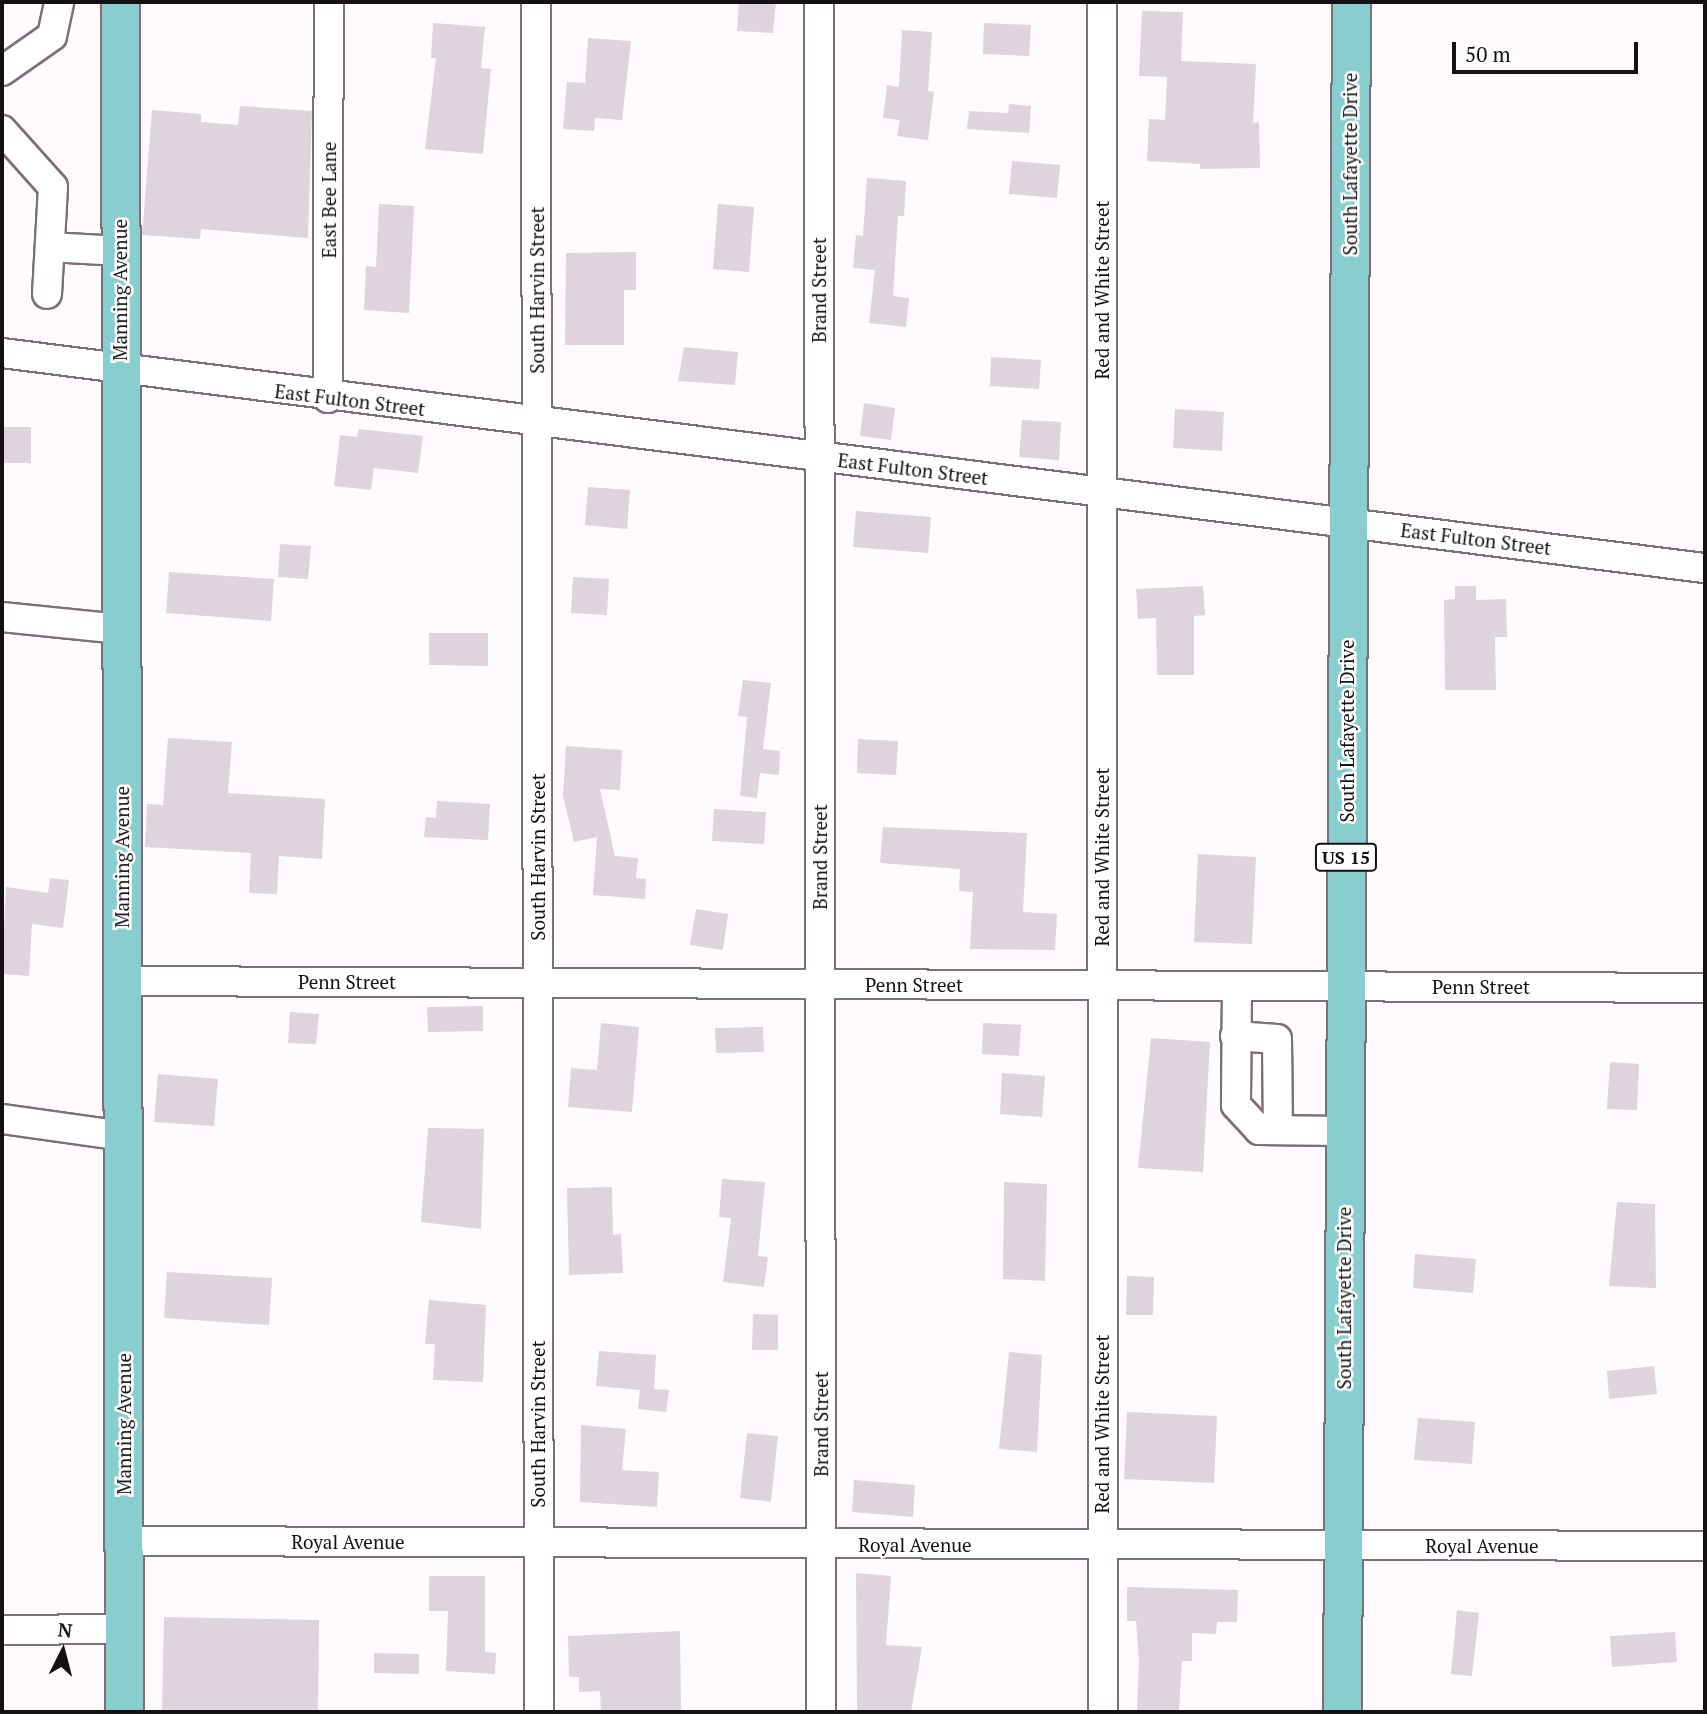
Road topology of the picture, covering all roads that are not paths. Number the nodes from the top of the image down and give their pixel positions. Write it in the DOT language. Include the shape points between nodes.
graph roads {
  1 [pos="59,2"];
  2 [pos="120,2"];
  3 [pos="329,2"];
  4 [pos="536,2"];
  5 [pos="820,2"];
  6 [pos="1102,2"];
  7 [pos="1351,2"];
  8 [pos="2,71"];
  9 [pos="2,130"];
  10 [pos="50,247"];
  11 [pos="120,251"];
  12 [pos="47,294"];
  13 [pos="2,353"];
  14 [pos="121,368"];
  15 [pos="328,398"];
  16 [pos="537,424"];
  17 [pos="818,458"];
  18 [pos="1102,493"];
  19 [pos="1349,523"];
  20 [pos="1705,568"];
  21 [pos="2,617"];
  22 [pos="121,629"];
  23 [pos="123,981"];
  24 [pos="538,983"];
  25 [pos="820,985"];
  26 [pos="1102,986"];
  27 [pos="1237,986"];
  28 [pos="1346,987"];
  29 [pos="1705,988"];
  30 [pos="1235,1036"];
  31 [pos="2,1119"];
  32 [pos="1278,1130"];
  33 [pos="1344,1131"];
  34 [pos="123,1136"];
  35 [pos="124,1541"];
  36 [pos="539,1543"];
  37 [pos="821,1544"];
  38 [pos="1102,1545"];
  39 [pos="1342,1546"];
  40 [pos="1705,1546"];
  41 [pos="124,1629"];
  42 [pos="2,1630"];
  43 [pos="124,1712"];
  44 [pos="539,1712"];
  45 [pos="821,1712"];
  46 [pos="1103,1712"];
  47 [pos="1342,1712"];
  1 -- 8 [label="street" via="52,36"];
  2 -- 11 [label="main road, Manning Avenue"];
  3 -- 15 [label="street, East Bee Lane"];
  4 -- 16 [label="street, South Harvin Street"];
  5 -- 17 [label="street, Brand Street"];
  6 -- 18 [label="street, Red and White Street"];
  7 -- 19 [label="main road, South Lafayette Drive / US 15"];
  9 -- 10 [label="street" via="53,187"];
  10 -- 11 [label="street"];
  10 -- 12 [label="street"];
  11 -- 14 [label="main road, Manning Avenue"];
  13 -- 14 [label="street, East Fulton Street"];
  14 -- 15 [label="street, East Fulton Street"];
  14 -- 22 [label="main road, Manning Avenue"];
  15 -- 16 [label="street, East Fulton Street"];
  16 -- 17 [label="street, East Fulton Street"];
  16 -- 24 [label="street, South Harvin Street"];
  17 -- 18 [label="street, East Fulton Street"];
  17 -- 25 [label="street, Brand Street"];
  18 -- 19 [label="street, East Fulton Street"];
  18 -- 26 [label="street, Red and White Street"];
  19 -- 20 [label="street, East Fulton Street"];
  19 -- 28 [label="main road, South Lafayette Drive / US 15"];
  21 -- 22 [label="street"];
  22 -- 23 [label="main road, Manning Avenue"];
  23 -- 24 [label="street, Penn Street"];
  23 -- 34 [label="main road, Manning Avenue"];
  24 -- 25 [label="street, Penn Street"];
  24 -- 36 [label="street, South Harvin Street"];
  25 -- 26 [label="street, Penn Street"];
  25 -- 37 [label="street, Brand Street"];
  26 -- 27 [label="street, Penn Street"];
  26 -- 38 [label="street, Red and White Street"];
  27 -- 28 [label="street, Penn Street"];
  27 -- 30 [label="street"];
  28 -- 29 [label="street, Penn Street"];
  28 -- 33 [label="main road, South Lafayette Drive / US 15"];
  30 -- 32 [label="street" via="1236,1105 1259,1130"];
  30 -- 32 [label="street" via="1278,1039"];
  31 -- 34 [label="street"];
  32 -- 33 [label="street"];
  33 -- 39 [label="main road, South Lafayette Drive / US 15"];
  34 -- 35 [label="main road, Manning Avenue"];
  35 -- 36 [label="street, Royal Avenue"];
  35 -- 41 [label="main road, Manning Avenue"];
  36 -- 37 [label="street, Royal Avenue"];
  36 -- 44 [label="street, South Harvin Street"];
  37 -- 38 [label="street, Royal Avenue"];
  37 -- 45 [label="street, Brand Street"];
  38 -- 39 [label="street, Royal Avenue"];
  38 -- 46 [label="street, Red and White Street"];
  39 -- 40 [label="street, Royal Avenue"];
  39 -- 47 [label="main road, South Lafayette Drive / US 15"];
  41 -- 42 [label="street"];
  41 -- 43 [label="main road, Manning Avenue"];
}
